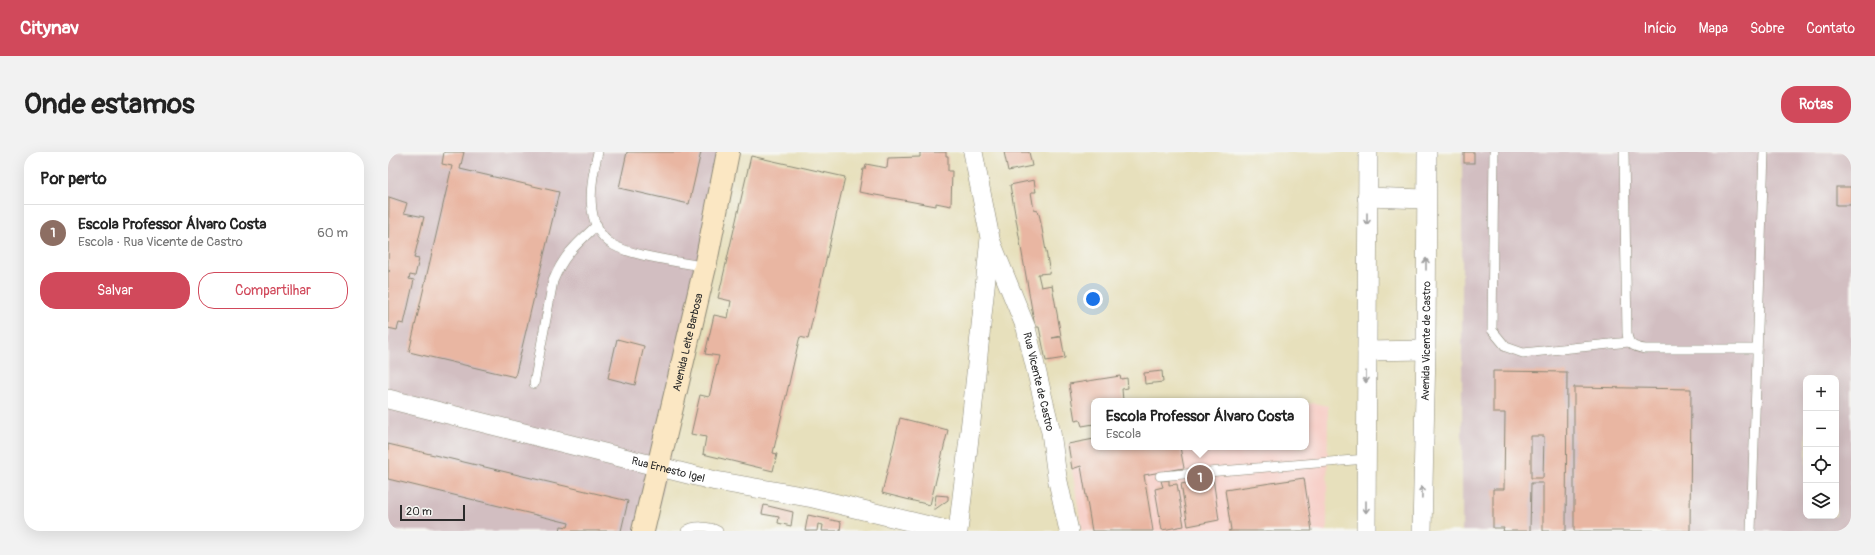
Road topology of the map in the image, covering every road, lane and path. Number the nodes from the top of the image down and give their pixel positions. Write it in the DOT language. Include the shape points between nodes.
graph roads {
  1 [pos="598,152"];
  2 [pos="728,152"];
  3 [pos="973,152"];
  4 [pos="1368,152"];
  5 [pos="1427,152"];
  6 [pos="1494,152"];
  7 [pos="1624,152"];
  8 [pos="1764,152"];
  9 [pos="1367,197"];
  10 [pos="1426,199"];
  11 [pos="597,225"];
  12 [pos="990,238"];
  13 [pos="705,267"];
  14 [pos="1629,342"];
  15 [pos="1757,349"];
  16 [pos="1426,350"];
  17 [pos="1366,351"];
  18 [pos="534,384"];
  19 [pos="388,399"];
  20 [pos="1366,459"];
  21 [pos="659,466"];
  22 [pos="1160,476"];
  23 [pos="643,531"];
  24 [pos="686,531"];
  25 [pos="718,531"];
  26 [pos="950,531"];
  27 [pos="958,531"];
  28 [pos="1069,531"];
  29 [pos="1366,531"];
  30 [pos="1422,531"];
  31 [pos="1751,531"];
  1 -- 11 [label="lane" via="592,178 593,211"];
  2 -- 13 [label="street, Avenida Leite Barbosa"];
  3 -- 12 [label="street, Rua Vicente de Castro"];
  4 -- 9 [label="street"];
  5 -- 10 [label="street, Avenida Vicente de Castro"];
  6 -- 14 [label="lane" via="1492,330 1506,347 1524,353"];
  7 -- 14 [label="lane"];
  8 -- 15 [label="lane"];
  9 -- 10 [label="street"];
  9 -- 17 [label="street, one-way"];
  16 -- 10 [label="street, Avenida Vicente de Castro, one-way"];
  11 -- 13 [label="lane" via="603,236 613,245"];
  11 -- 18 [label="lane" via="567,253 553,281"];
  12 -- 27 [label="street, Rua Vicente de Castro"];
  12 -- 28 [label="street, Rua Vicente de Castro" via="1026,328 1051,432"];
  13 -- 21 [label="street, Avenida Leite Barbosa"];
  14 -- 15 [label="lane" via="1634,347 1645,349"];
  15 -- 31 [label="lane"];
  16 -- 17 [label="street"];
  30 -- 16 [label="street, Avenida Vicente de Castro, one-way"];
  17 -- 20 [label="street, one-way"];
  19 -- 21 [label="street, Rua Ernesto Igel"];
  20 -- 22 [label="lane"];
  20 -- 29 [label="street, one-way"];
  21 -- 23 [label="street, Avenida Leite Barbosa"];
  21 -- 26 [label="street, Rua Ernesto Igel" via="716,481 813,498"];
  24 -- 25 [label="lane" via="696,526"];
}
